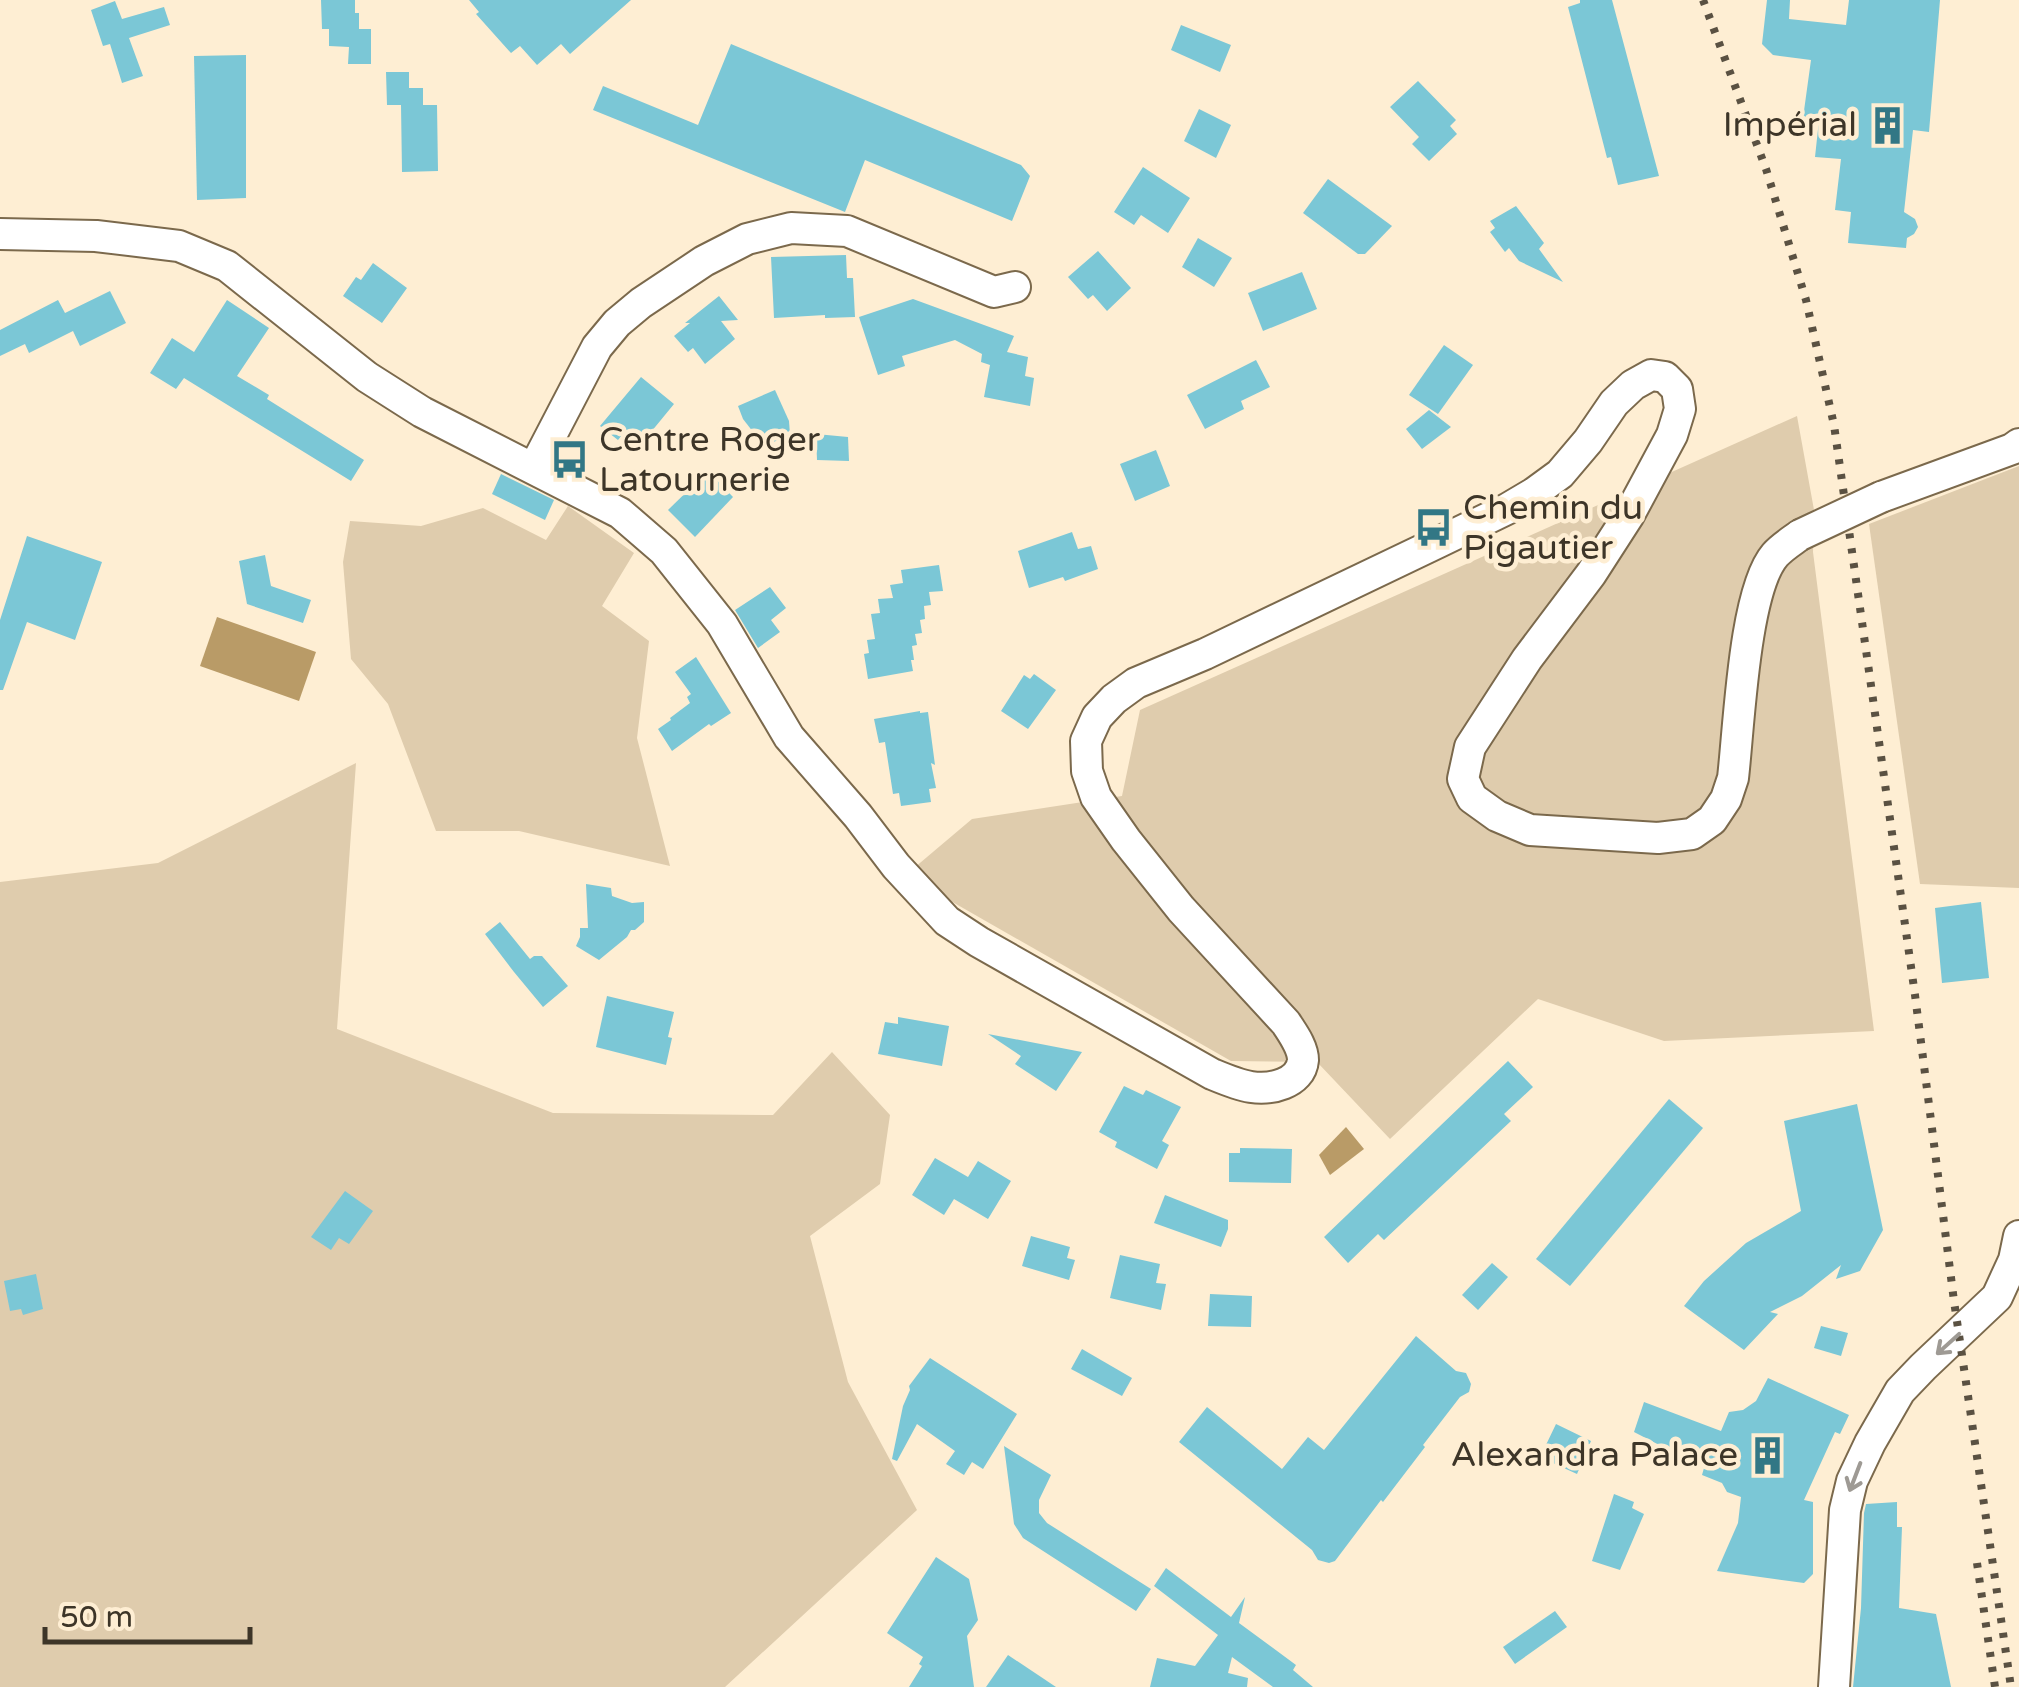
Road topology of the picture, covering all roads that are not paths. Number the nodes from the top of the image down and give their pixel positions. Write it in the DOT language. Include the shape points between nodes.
graph roads {
  1 [pos="0,234"];
  2 [pos="1015,287"];
  3 [pos="2019,444"];
  4 [pos="534,468"];
  5 [pos="2019,1236"];
  6 [pos="1834,1687"];
  1 -- 4 [label="street" via="179,246 227,266 367,377"];
  2 -- 4 [label="street" via="994,292 847,231 790,228 747,239 616,323"];
  3 -- 4 [label="street, bridge" via="1881,498 1800,535 1774,555 1750,622 1733,778 1712,820 1692,834 1530,830 1472,798 1463,779 1470,747 1591,574 1672,435 1678,390 1665,378 1651,375 1632,385 1560,474 1507,509 1114,699 1086,741 1096,797 1181,909 1298,1042 1303,1062 1295,1077 1276,1087 1250,1087 1212,1074 947,921 789,738 722,624 664,550 620,513"];
  5 -- 6 [label="street, one-way" via="1997,1297 1900,1391 1852,1480"];
}
